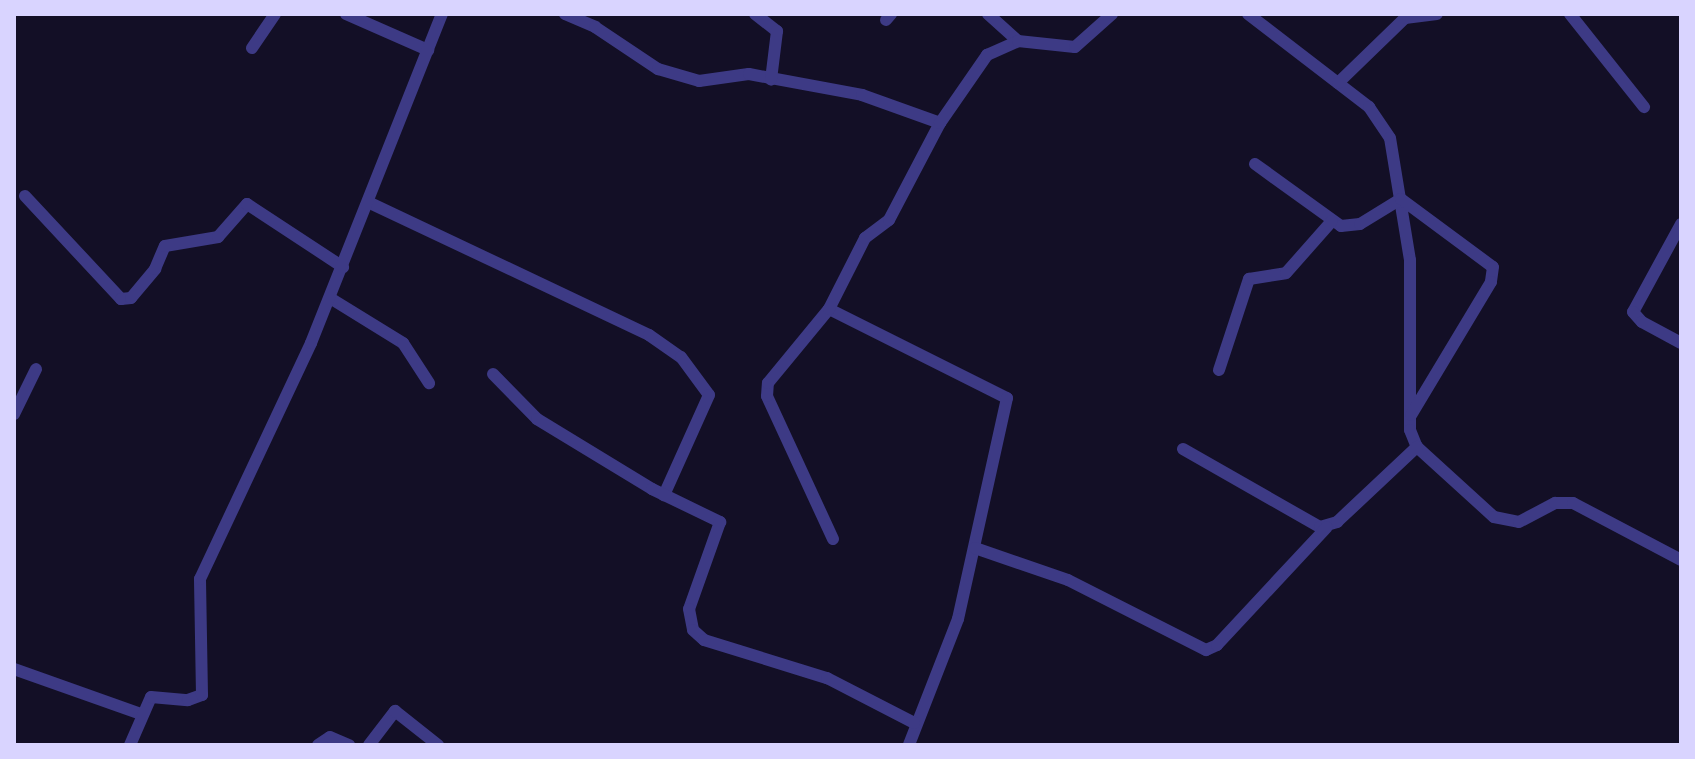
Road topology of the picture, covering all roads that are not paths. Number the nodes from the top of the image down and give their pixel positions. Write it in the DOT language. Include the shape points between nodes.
graph roads {
  1 [pos="275,14"];
  2 [pos="346,14"];
  3 [pos="442,14"];
  4 [pos="565,14"];
  5 [pos="755,14"];
  6 [pos="988,14"];
  7 [pos="1112,14"];
  8 [pos="1248,14"];
  9 [pos="1437,14"];
  10 [pos="1570,14"];
  11 [pos="1018,41"];
  12 [pos="252,48"];
  13 [pos="428,50"];
  14 [pos="771,80"];
  15 [pos="1338,83"];
  16 [pos="1644,107"];
  17 [pos="940,123"];
  18 [pos="1255,164"];
  19 [pos="25,196"];
  20 [pos="1401,199"];
  21 [pos="370,203"];
  22 [pos="1332,221"];
  23 [pos="1681,224"];
  24 [pos="343,267"];
  25 [pos="330,298"];
  26 [pos="829,309"];
  27 [pos="1681,343"];
  28 [pos="36,369"];
  29 [pos="1219,370"];
  30 [pos="493,374"];
  31 [pos="429,383"];
  32 [pos="18,395"];
  33 [pos="14,414"];
  34 [pos="1410,418"];
  35 [pos="1417,447"];
  36 [pos="1183,449"];
  37 [pos="664,495"];
  38 [pos="1327,527"];
  39 [pos="833,539"];
  40 [pos="975,548"];
  41 [pos="1681,560"];
  42 [pos="14,669"];
  43 [pos="141,714"];
  44 [pos="914,723"];
  45 [pos="130,745"];
  46 [pos="318,745"];
  47 [pos="349,745"];
  48 [pos="369,745"];
  49 [pos="438,745"];
  50 [pos="909,745"];
  1 -- 12 [label="street"];
  2 -- 13 [label="street"];
  3 -- 13 [label="street"];
  4 -- 14 [label="street" via="666,71 706,82 735,73"];
  5 -- 14 [label="street" via="777,31"];
  6 -- 11 [label="street"];
  7 -- 11 [label="street" via="1075,47"];
  8 -- 15 [label="street"];
  9 -- 15 [label="street" via="1405,18"];
  10 -- 16 [label="street"];
  11 -- 17 [label="street" via="987,55"];
  13 -- 21 [label="street"];
  14 -- 17 [label="street" via="862,95"];
  15 -- 20 [label="street" via="1383,122"];
  17 -- 26 [label="street" via="893,214 865,238"];
  18 -- 22 [label="street"];
  19 -- 24 [label="street" via="121,299 131,298 155,269 165,246 218,237 247,204"];
  20 -- 22 [label="street" via="1354,226"];
  20 -- 34 [label="street" via="1411,286"];
  20 -- 34 [label="street" via="1481,255 1494,272"];
  21 -- 24 [label="street"];
  21 -- 37 [label="street" via="649,335 681,357 709,395"];
  22 -- 29 [label="street" via="1286,273 1249,279"];
  23 -- 27 [label="street" via="1633,312"];
  24 -- 25 [label="street"];
  25 -- 31 [label="street" via="403,343"];
  25 -- 43 [label="street" via="200,579 202,695 188,700 155,695"];
  26 -- 39 [label="street" via="766,390"];
  26 -- 40 [label="street" via="1007,398"];
  28 -- 32 [label="street"];
  30 -- 37 [label="street" via="537,419"];
  32 -- 33 [label="street"];
  34 -- 35 [label="street"];
  35 -- 38 [label="street"];
  35 -- 41 [label="street" via="1494,517 1519,522 1555,503 1573,503"];
  36 -- 38 [label="street" via="1314,525"];
  37 -- 44 [label="street" via="720,522 689,609 693,630 704,640 827,678"];
  38 -- 40 [label="street" via="1217,645 1206,650 1068,580"];
  40 -- 44 [label="street" via="950,647"];
  42 -- 43 [label="street"];
  43 -- 45 [label="street"];
  44 -- 50 [label="street"];
  46 -- 47 [label="street" via="330,737"];
  48 -- 49 [label="street" via="395,711"];
}
